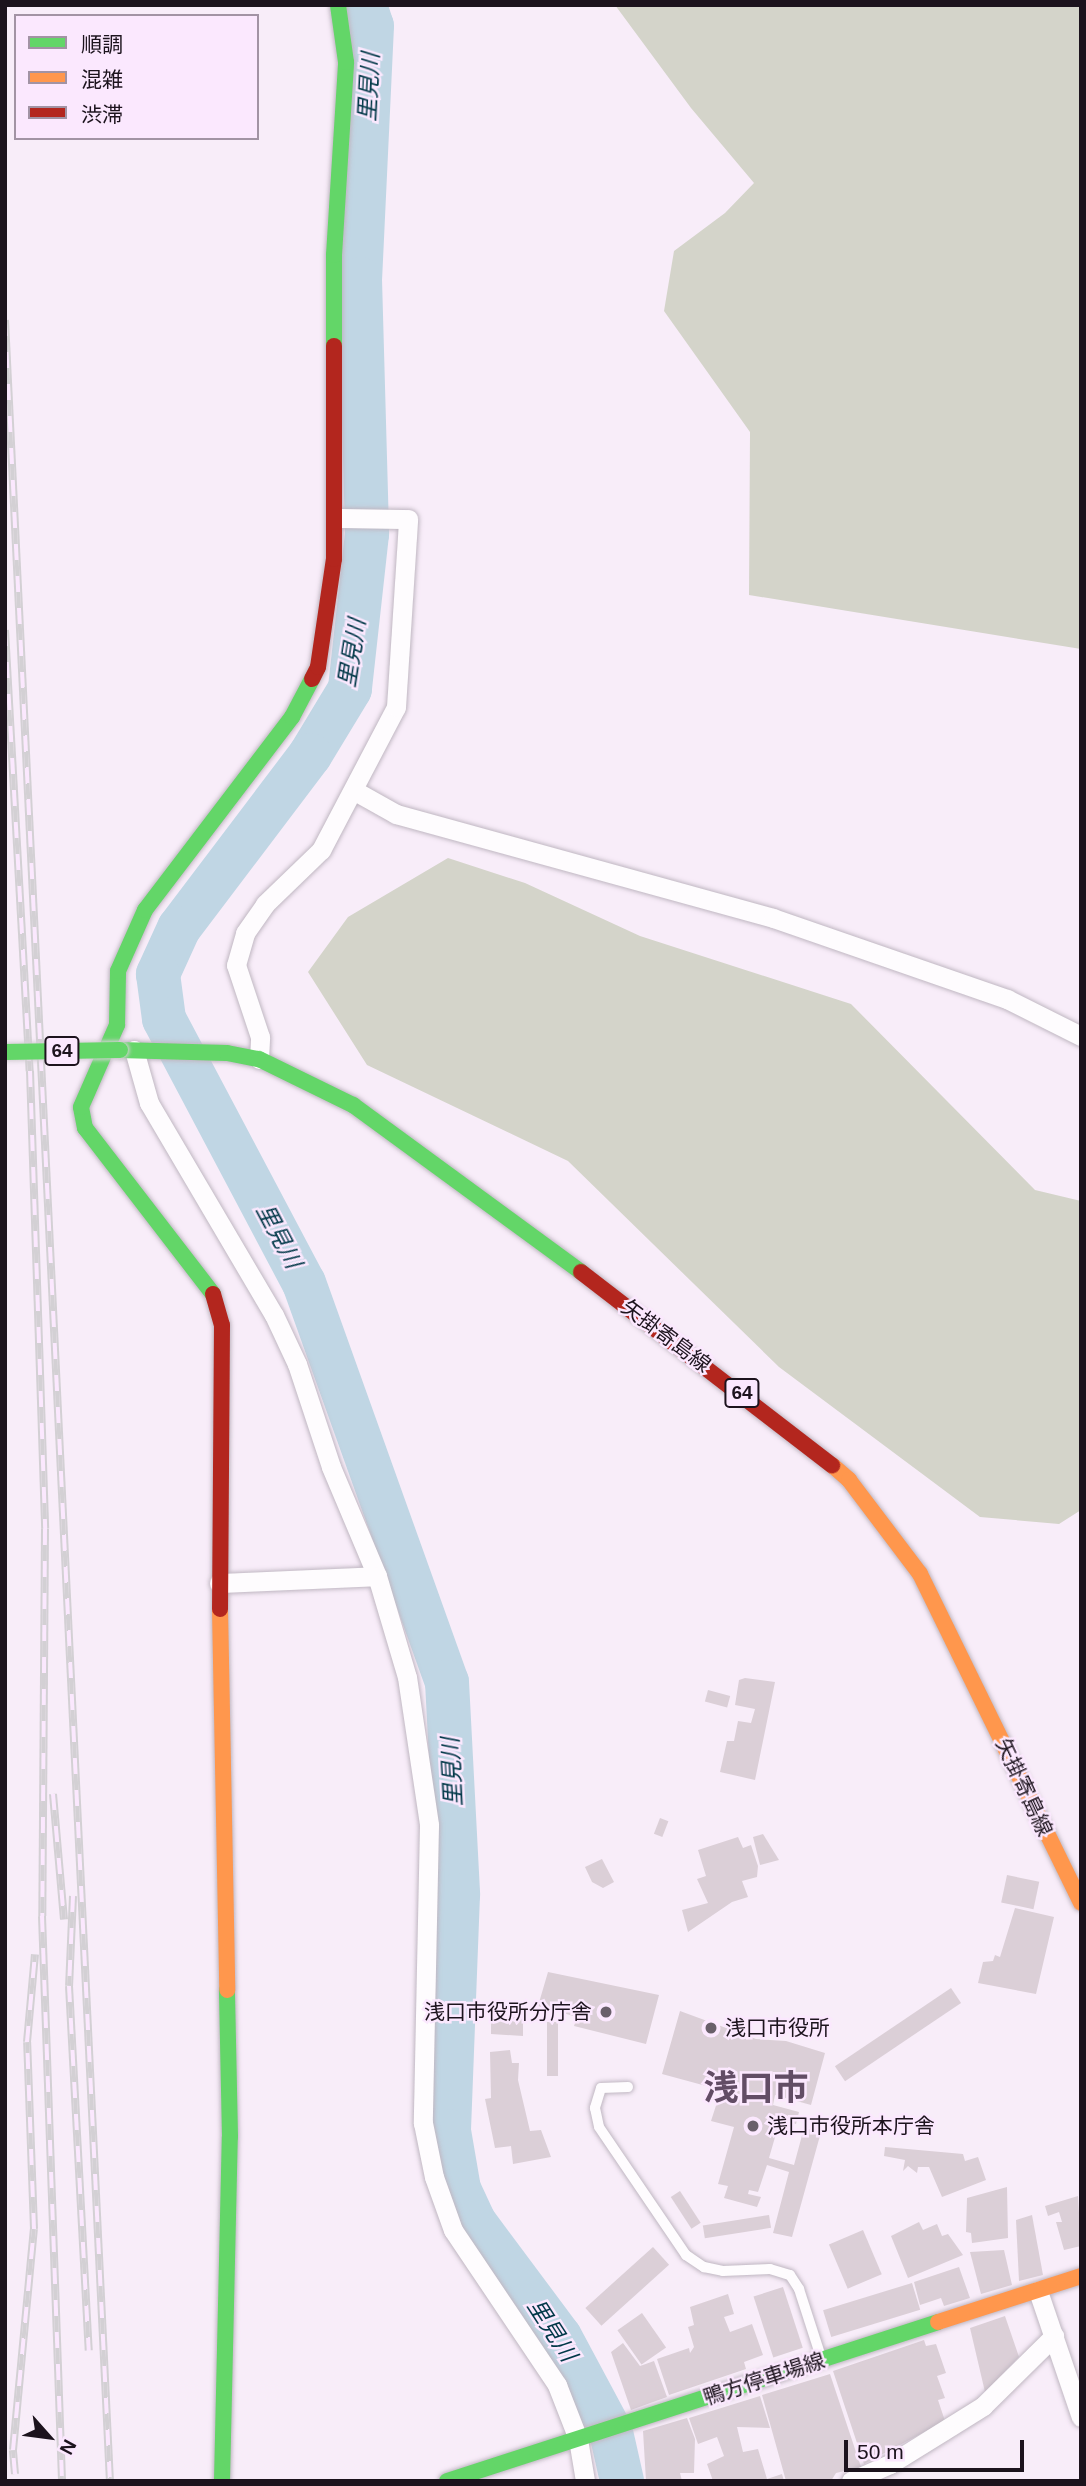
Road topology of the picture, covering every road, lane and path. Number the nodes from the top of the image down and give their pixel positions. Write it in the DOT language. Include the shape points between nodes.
graph roads {
  1 [pos="338,5"];
  2 [pos="335,518"];
  3 [pos="355,791"];
  4 [pos="1081,1035"];
  5 [pos="135,1050"];
  6 [pos="5,1052"];
  7 [pos="260,1059"];
  8 [pos="377,1576"];
  9 [pos="219,1583"];
  10 [pos="1081,1903"];
  11 [pos="628,2087"];
  12 [pos="1081,2276"];
  13 [pos="1038,2291"];
  14 [pos="1054,2336"];
  15 [pos="822,2361"];
  16 [pos="1081,2417"];
  17 [pos="585,2437"];
  18 [pos="222,2481"];
  19 [pos="447,2481"];
  20 [pos="585,2481"];
  21 [pos="851,2481"];
  1 -- 2 [label="street" via="346,62 334,255"];
  2 -- 3 [label="street" via="408,519 396,706"];
  2 -- 9 [label="street" via="334,559 318,667 292,717 145,910 118,971 117,1025 81,1107 85,1128 215,1297 222,1325"];
  3 -- 4 [label="street" via="396,814 773,918 1007,999"];
  3 -- 7 [label="street" via="321,850 265,904 245,933 236,965 260,1037"];
  5 -- 6 [label="street, 64, bridge"];
  5 -- 7 [label="street, 矢掛寄島線 / 64"];
  5 -- 8 [label="street" via="149,1103 280,1327"];
  7 -- 10 [label="street, 矢掛寄島線 / 64" via="353,1104 412,1144 805,1441 849,1480 884,1521 925,1585"];
  8 -- 9 [label="street"];
  8 -- 17 [label="street" via="407,1677 429,1825 423,2123 434,2177 453,2230 557,2385"];
  9 -- 18 [label="street" via="230,2137"];
  11 -- 15 [label="lane" via="601,2088 595,2108 599,2127 686,2255 723,2272 770,2269 790,2275"];
  12 -- 13 [label="street, 鴨方停車場線"];
  13 -- 14 [label="street"];
  13 -- 15 [label="street, 鴨方停車場線"];
  14 -- 16 [label="street"];
  14 -- 21 [label="street" via="983,2406 890,2464"];
  15 -- 17 [label="street, 鴨方停車場線"];
  17 -- 19 [label="street, 鴨方停車場線"];
  17 -- 20 [label="street"];
}
